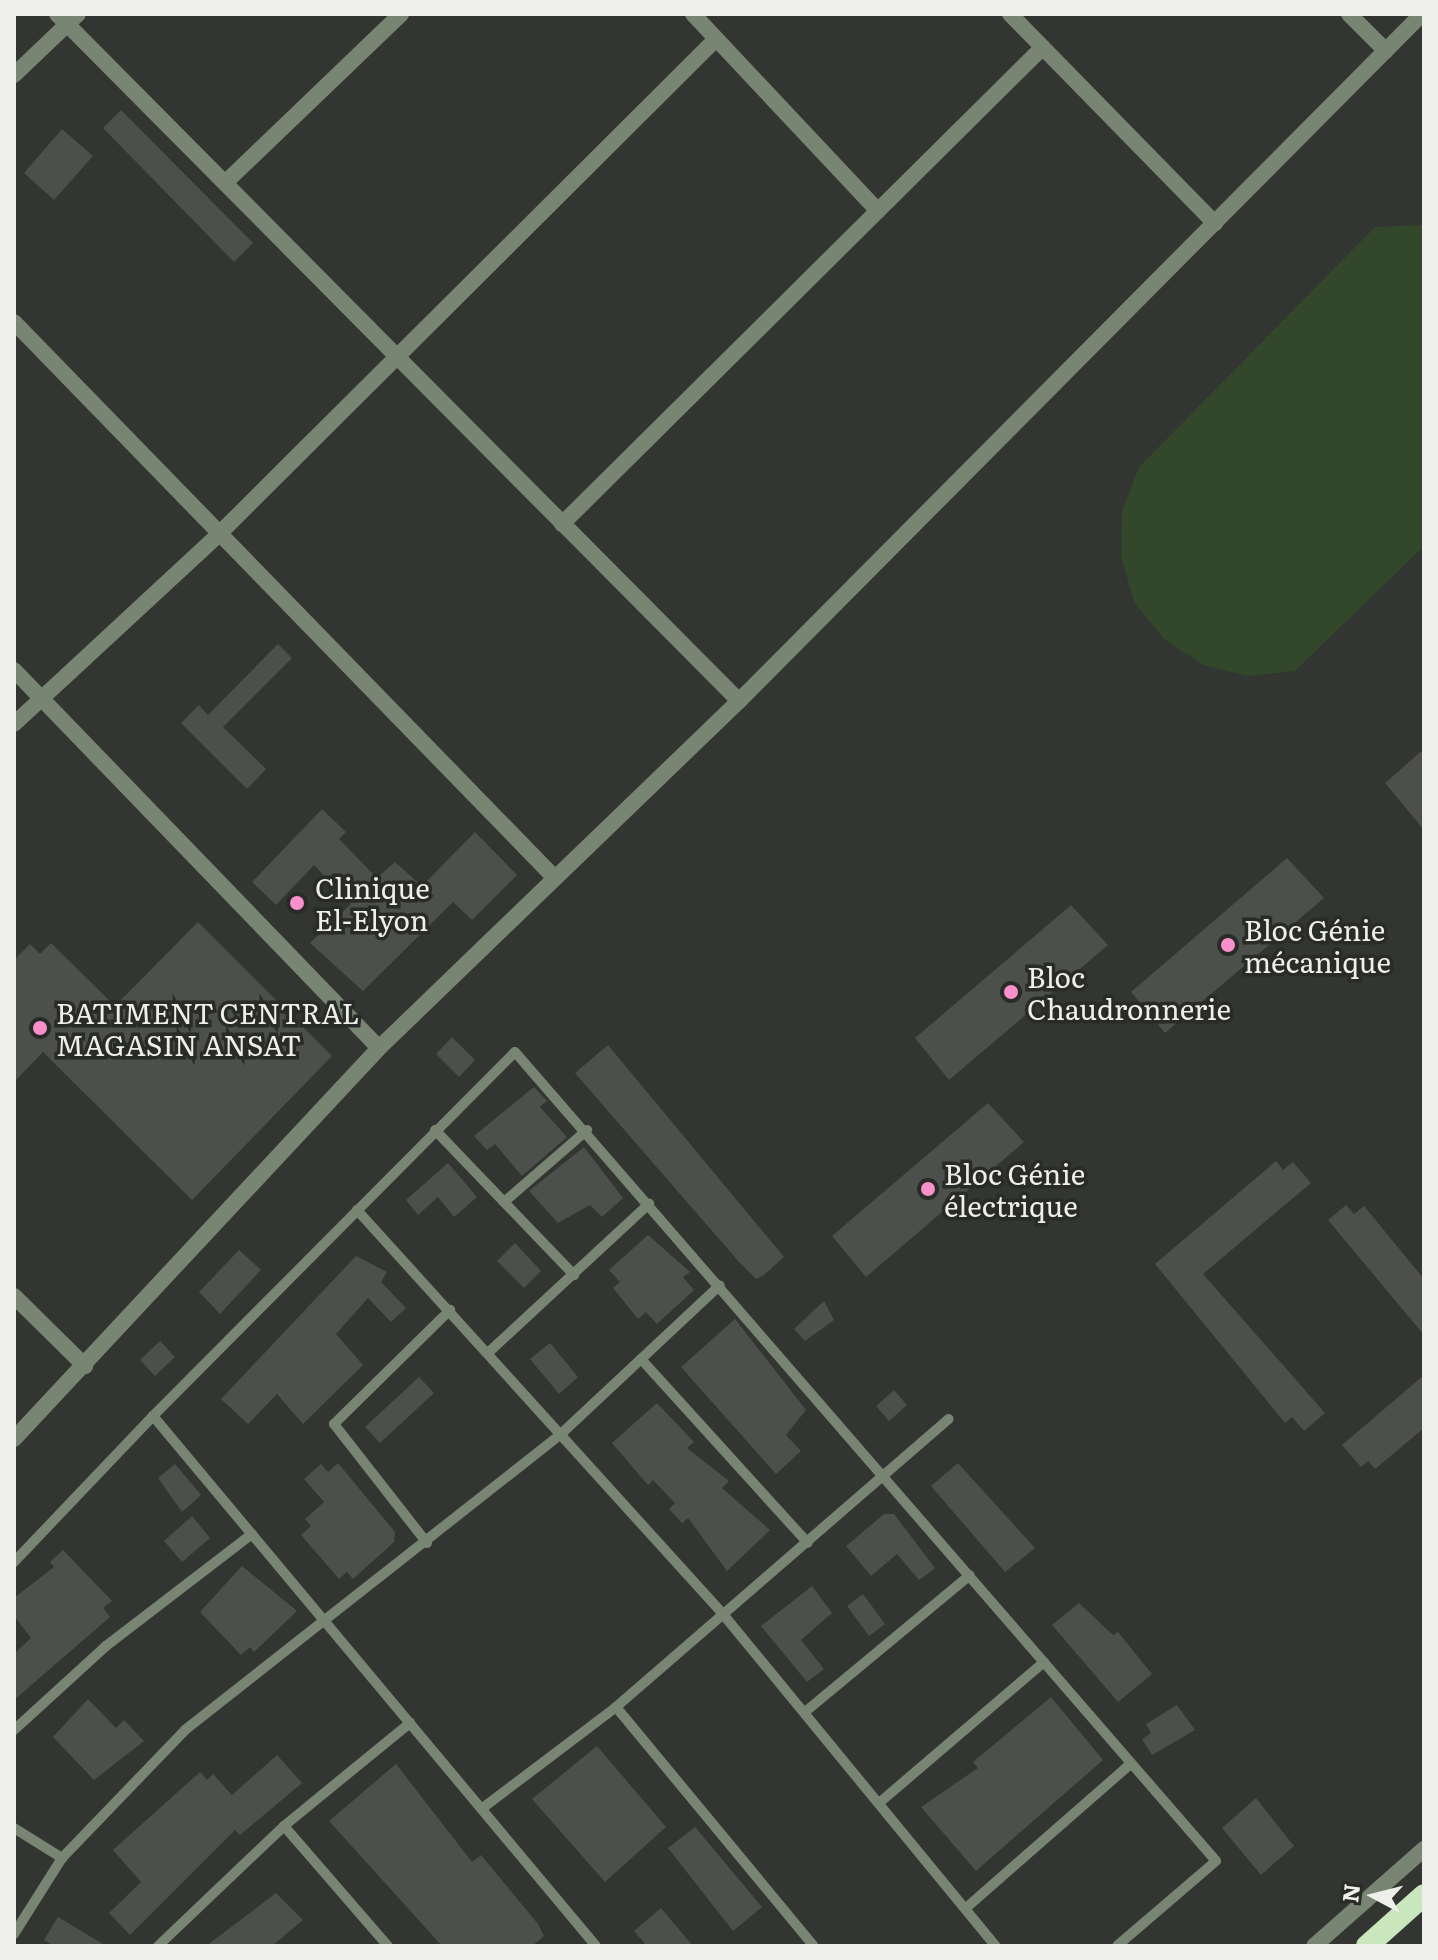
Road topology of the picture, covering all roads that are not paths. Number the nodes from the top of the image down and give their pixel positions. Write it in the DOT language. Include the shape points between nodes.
graph roads {
  1 [pos="401,14"];
  2 [pos="693,14"];
  3 [pos="1010,14"];
  4 [pos="1349,14"];
  5 [pos="1422,14"];
  6 [pos="68,17"];
  7 [pos="716,39"];
  8 [pos="1043,47"];
  9 [pos="1386,51"];
  10 [pos="14,75"];
  11 [pos="228,180"];
  12 [pos="878,211"];
  13 [pos="1215,223"];
  14 [pos="14,322"];
  15 [pos="397,359"];
  16 [pos="562,524"];
  17 [pos="218,535"];
  18 [pos="14,670"];
  19 [pos="39,698"];
  20 [pos="739,701"];
  21 [pos="14,724"];
  22 [pos="552,875"];
  23 [pos="379,1048"];
  24 [pos="435,1130"];
  25 [pos="587,1130"];
  26 [pos="504,1202"];
  27 [pos="649,1204"];
  28 [pos="357,1210"];
  29 [pos="574,1275"];
  30 [pos="720,1285"];
  31 [pos="14,1296"];
  32 [pos="450,1310"];
  33 [pos="490,1351"];
  34 [pos="641,1359"];
  35 [pos="85,1366"];
  36 [pos="153,1416"];
  37 [pos="948,1419"];
  38 [pos="562,1433"];
  39 [pos="14,1439"];
  40 [pos="888,1477"];
  41 [pos="252,1534"];
  42 [pos="427,1543"];
  43 [pos="808,1543"];
  44 [pos="14,1562"];
  45 [pos="970,1575"];
  46 [pos="722,1613"];
  47 [pos="328,1622"];
  48 [pos="1044,1662"];
  49 [pos="616,1707"];
  50 [pos="805,1712"];
  51 [pos="410,1723"];
  52 [pos="14,1730"];
  53 [pos="1128,1766"];
  54 [pos="879,1803"];
  55 [pos="484,1807"];
  56 [pos="284,1826"];
  57 [pos="14,1828"];
  58 [pos="1424,1849"];
  59 [pos="62,1858"];
  60 [pos="1424,1895"];
  61 [pos="966,1908"];
  62 [pos="14,1934"];
  63 [pos="158,1946"];
  64 [pos="388,1946"];
  65 [pos="596,1946"];
  66 [pos="814,1946"];
  67 [pos="996,1946"];
  68 [pos="1117,1946"];
  69 [pos="1314,1946"];
  70 [pos="1367,1946"];
  1 -- 11 [label="street"];
  2 -- 7 [label="street"];
  3 -- 8 [label="street"];
  4 -- 9 [label="street"];
  5 -- 9 [label="street"];
  6 -- 10 [label="street"];
  6 -- 11 [label="street"];
  7 -- 12 [label="street"];
  7 -- 15 [label="street"];
  8 -- 12 [label="street"];
  8 -- 13 [label="street"];
  9 -- 13 [label="street"];
  11 -- 15 [label="street"];
  12 -- 16 [label="street"];
  13 -- 20 [label="street"];
  14 -- 17 [label="street"];
  15 -- 16 [label="street"];
  15 -- 17 [label="street"];
  16 -- 20 [label="street"];
  17 -- 19 [label="street"];
  17 -- 22 [label="street"];
  18 -- 19 [label="street"];
  19 -- 21 [label="street"];
  19 -- 23 [label="street"];
  20 -- 22 [label="street"];
  22 -- 23 [label="street"];
  23 -- 35 [label="street"];
  24 -- 25 [label="lane" via="515,1052"];
  24 -- 26 [label="lane"];
  24 -- 28 [label="lane"];
  25 -- 26 [label="lane"];
  25 -- 27 [label="lane"];
  26 -- 29 [label="lane"];
  27 -- 29 [label="lane"];
  27 -- 30 [label="lane"];
  28 -- 32 [label="lane"];
  28 -- 36 [label="lane"];
  29 -- 33 [label="lane"];
  30 -- 34 [label="lane"];
  30 -- 40 [label="lane"];
  31 -- 35 [label="street"];
  32 -- 33 [label="lane"];
  32 -- 42 [label="lane" via="334,1424"];
  33 -- 38 [label="lane"];
  34 -- 38 [label="lane"];
  34 -- 43 [label="lane"];
  35 -- 39 [label="street"];
  36 -- 41 [label="lane"];
  36 -- 44 [label="lane"];
  37 -- 40 [label="lane"];
  38 -- 42 [label="lane"];
  38 -- 46 [label="lane"];
  40 -- 43 [label="lane"];
  40 -- 45 [label="lane"];
  41 -- 47 [label="lane"];
  41 -- 52 [label="lane" via="106,1646"];
  42 -- 47 [label="lane"];
  43 -- 46 [label="lane"];
  45 -- 48 [label="lane"];
  45 -- 50 [label="lane"];
  46 -- 49 [label="lane"];
  46 -- 50 [label="lane"];
  47 -- 51 [label="lane"];
  47 -- 59 [label="lane" via="185,1730"];
  48 -- 53 [label="lane"];
  48 -- 54 [label="lane"];
  49 -- 55 [label="lane"];
  49 -- 66 [label="lane"];
  50 -- 54 [label="lane"];
  51 -- 55 [label="lane"];
  51 -- 56 [label="lane"];
  53 -- 61 [label="lane"];
  53 -- 68 [label="lane" via="1216,1861"];
  54 -- 61 [label="lane"];
  55 -- 65 [label="lane"];
  56 -- 63 [label="lane"];
  56 -- 64 [label="lane"];
  57 -- 59 [label="lane"];
  58 -- 69 [label="street"];
  59 -- 62 [label="lane"];
  60 -- 70 [label="highway"];
  61 -- 67 [label="lane"];
}
